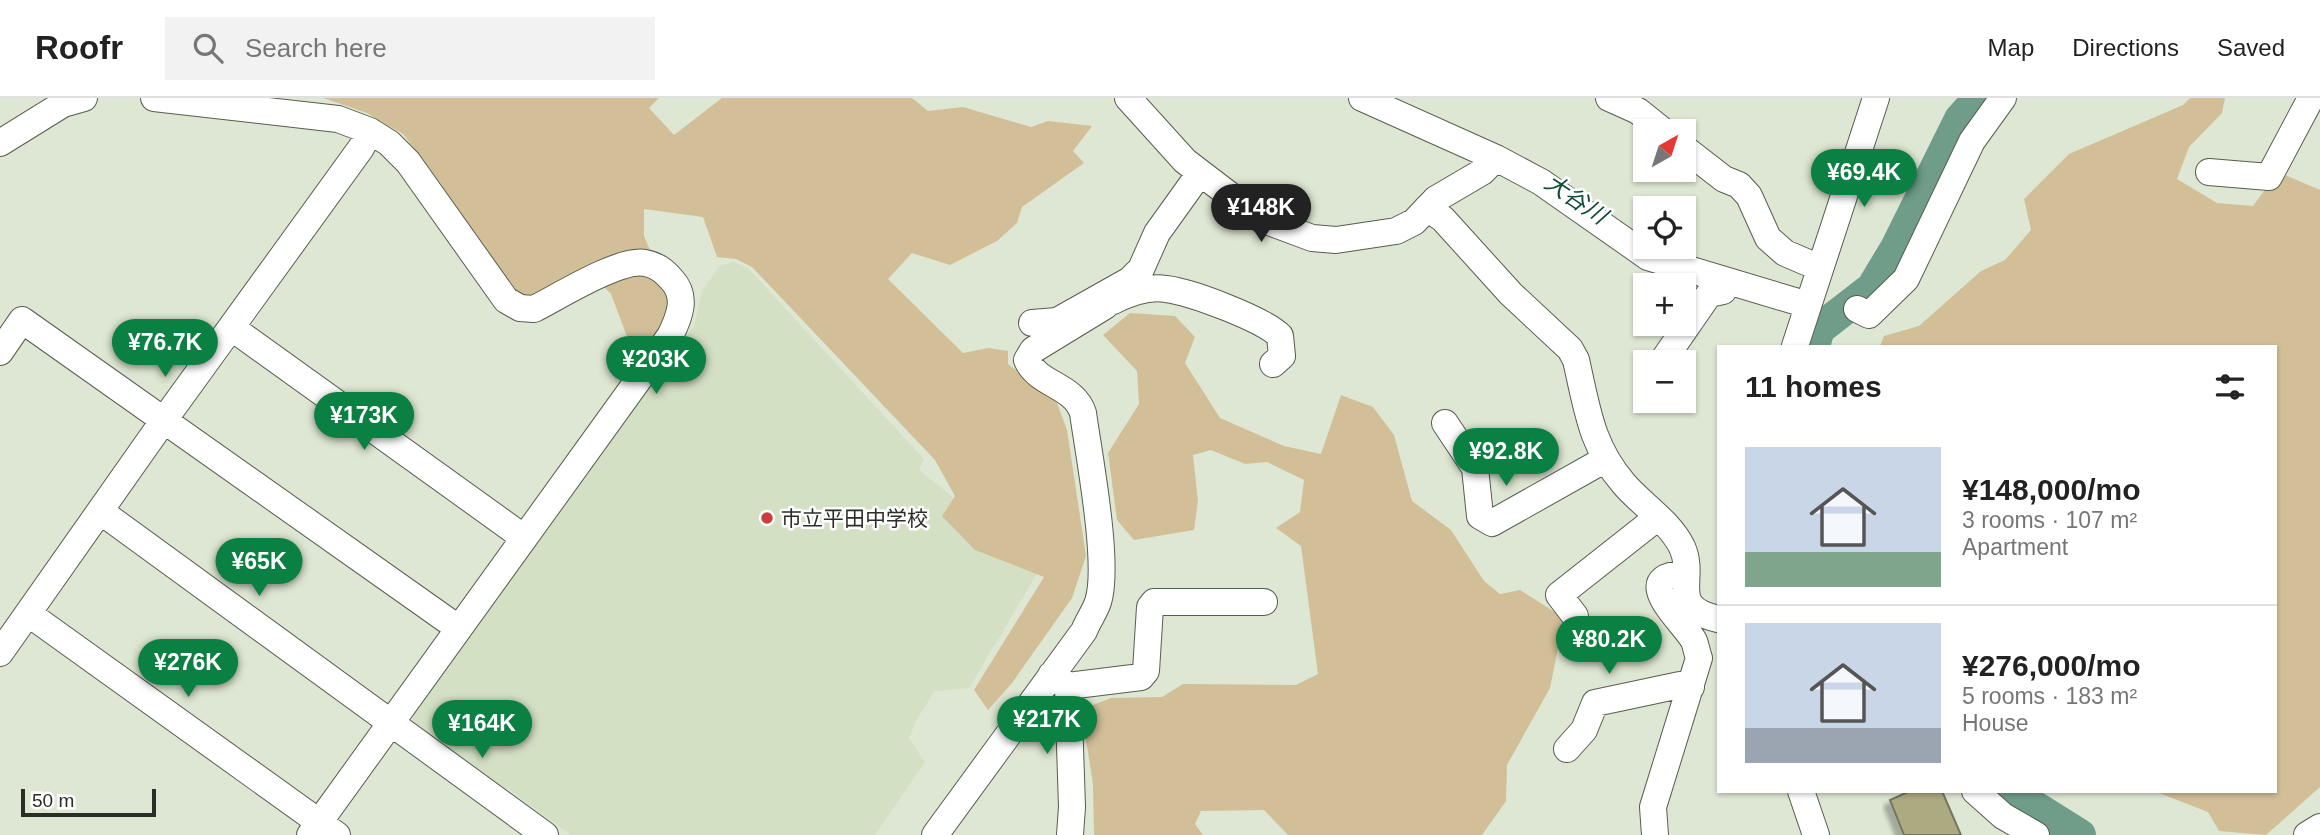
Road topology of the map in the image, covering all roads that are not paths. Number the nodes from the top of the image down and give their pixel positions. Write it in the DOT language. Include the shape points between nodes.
graph roads {
  1 [pos="84,98"];
  2 [pos="154,98"];
  3 [pos="1128,98"];
  4 [pos="1362,98"];
  5 [pos="1608,98"];
  6 [pos="1876,98"];
  7 [pos="2003,98"];
  8 [pos="2311,98"];
  9 [pos="1648,119"];
  10 [pos="370,131"];
  11 [pos="0,143"];
  12 [pos="1696,157"];
  13 [pos="1496,158"];
  14 [pos="2209,172"];
  15 [pos="1200,173"];
  16 [pos="1427,208"];
  17 [pos="1820,268"];
  18 [pos="1729,282"];
  19 [pos="1102,302"];
  20 [pos="1808,305"];
  21 [pos="1857,309"];
  22 [pos="1032,323"];
  23 [pos="232,328"];
  24 [pos="1795,345"];
  25 [pos="1670,350"];
  26 [pos="0,352"];
  27 [pos="1273,364"];
  28 [pos="164,420"];
  29 [pos="1445,424"];
  30 [pos="1604,460"];
  31 [pos="100,512"];
  32 [pos="1658,517"];
  33 [pos="523,537"];
  34 [pos="1685,574"];
  35 [pos="1264,602"];
  36 [pos="29,614"];
  37 [pos="1575,616"];
  38 [pos="1717,619"];
  39 [pos="458,628"];
  40 [pos="0,653"];
  41 [pos="1059,680"];
  42 [pos="1690,687"];
  43 [pos="391,723"];
  44 [pos="1567,749"];
  45 [pos="1802,793"];
  46 [pos="1977,793"];
  47 [pos="2320,827"];
  48 [pos="322,831"];
  49 [pos="545,835"];
  50 [pos="935,835"];
  51 [pos="1070,835"];
  52 [pos="1655,835"];
  53 [pos="1816,835"];
  54 [pos="2036,835"];
  55 [pos="2307,835"];
  1 -- 11 [label="street" via="63,104"];
  2 -- 10 [label="street" via="338,119"];
  3 -- 15 [label="street"];
  4 -- 13 [label="street"];
  5 -- 9 [label="street"];
  6 -- 17 [label="street"];
  7 -- 21 [label="street" via="1972,141 1906,279 1869,315"];
  8 -- 14 [label="street" via="2269,177"];
  10 -- 23 [label="street"];
  10 -- 33 [label="street" via="408,162 506,300 520,308 534,309 624,265 643,262 661,268 675,284 680,316 670,336"];
  12 -- 17 [label="street" via="1749,196 1768,238 1785,253"];
  13 -- 16 [label="street" via="1482,173"];
  13 -- 18 [label="street" via="1541,182 1648,257"];
  15 -- 16 [label="street" via="1261,219 1312,238 1336,240 1396,231"];
  15 -- 19 [label="street" via="1157,233 1141,270"];
  16 -- 30 [label="street" via="1570,349 1594,440"];
  17 -- 20 [label="street"];
  18 -- 20 [label="street"];
  18 -- 25 [label="street" via="1723,291 1709,294"];
  19 -- 22 [label="street" via="1057,321"];
  19 -- 27 [label="street" via="1144,289 1167,289 1253,318 1280,336 1282,356"];
  19 -- 41 [label="street" via="1033,350 1027,360 1032,371 1080,401 1098,529 1099,601"];
  20 -- 24 [label="street"];
  23 -- 28 [label="street"];
  23 -- 33 [label="street"];
  26 -- 28 [label="street" via="22,320"];
  28 -- 31 [label="street"];
  28 -- 39 [label="street"];
  29 -- 30 [label="street" via="1475,468 1480,516 1492,523"];
  30 -- 32 [label="street"];
  31 -- 36 [label="street"];
  31 -- 43 [label="street"];
  32 -- 34 [label="street" via="1682,548"];
  32 -- 37 [label="street" via="1559,595"];
  33 -- 39 [label="street"];
  34 -- 38 [label="street" via="1690,606"];
  34 -- 42 [label="street" via="1672,574 1659,590 1694,641 1699,658"];
  35 -- 41 [label="street" via="1154,602 1146,671 1141,677"];
  36 -- 40 [label="street"];
  36 -- 48 [label="street"];
  39 -- 43 [label="street"];
  41 -- 50 [label="street"];
  41 -- 51 [label="street" via="1072,807"];
  42 -- 44 [label="street" via="1680,685 1595,703 1584,730"];
  42 -- 52 [label="street" via="1653,807"];
  43 -- 48 [label="street"];
  43 -- 49 [label="street"];
  45 -- 53 [label="street"];
  46 -- 54 [label="street" via="2003,816"];
  47 -- 55 [label="street"];
}
